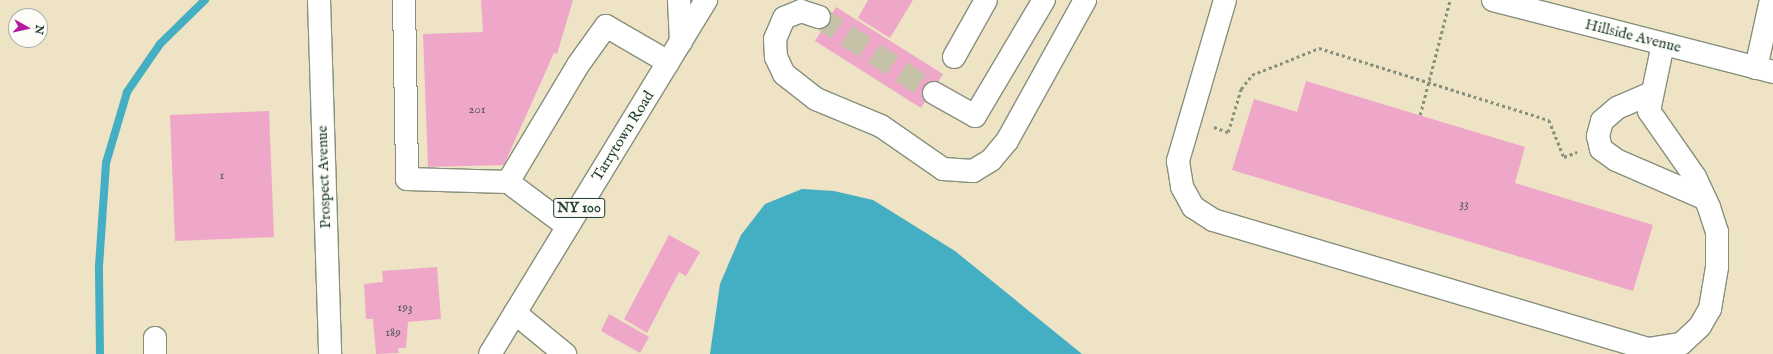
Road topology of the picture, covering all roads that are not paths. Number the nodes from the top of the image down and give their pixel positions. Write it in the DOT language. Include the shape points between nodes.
graph roads {
  1 [pos="319,0"];
  2 [pos="404,0"];
  3 [pos="678,0"];
  4 [pos="706,0"];
  5 [pos="986,0"];
  6 [pos="1026,0"];
  7 [pos="1044,0"];
  8 [pos="1057,0"];
  9 [pos="1085,0"];
  10 [pos="1225,0"];
  11 [pos="1493,0"];
  12 [pos="1771,0"];
  13 [pos="819,17"];
  14 [pos="681,42"];
  15 [pos="1663,44"];
  16 [pos="954,57"];
  17 [pos="668,62"];
  18 [pos="1765,70"];
  19 [pos="995,88"];
  20 [pos="934,93"];
  21 [pos="1652,93"];
  22 [pos="508,182"];
  23 [pos="1704,198"];
  24 [pos="567,226"];
  25 [pos="515,313"];
  26 [pos="330,354"];
  27 [pos="490,354"];
  28 [pos="565,354"];
  1 -- 26 [label="main road, Prospect Avenue"];
  2 -- 22 [label="main road" via="407,179"];
  3 -- 14 [label="main road"];
  4 -- 14 [label="main road, Tarrytown Road / NY 100"];
  5 -- 16 [label="main road"];
  6 -- 19 [label="main road" via="986,72"];
  7 -- 19 [label="main road"];
  8 -- 19 [label="main road" via="1012,86"];
  9 -- 13 [label="main road" via="1007,141 991,160 973,171 943,169 881,126 816,99 784,74 776,57 775,39 784,18 801,10"];
  10 -- 23 [label="main road" via="1178,161 1182,187 1192,207 1212,220 1648,349 1681,344 1700,326 1710,309 1717,267 1717,232"];
  11 -- 15 [label="main road, Hillside Avenue"];
  12 -- 18 [label="main road"];
  14 -- 17 [label="main road, Tarrytown Road / NY 100"];
  15 -- 18 [label="main road, Hillside Avenue"];
  15 -- 21 [label="main road"];
  17 -- 22 [label="main road" via="606,26 578,65"];
  17 -- 24 [label="main road, Tarrytown Road / NY 100"];
  19 -- 20 [label="main road" via="975,116"];
  21 -- 23 [label="main road" via="1648,111 1695,177"];
  21 -- 23 [label="main road" via="1617,108 1602,121 1598,136 1601,149 1616,160"];
  22 -- 24 [label="main road"];
  24 -- 25 [label="main road, Tarrytown Road / NY 100"];
  25 -- 27 [label="main road, Tarrytown Road / NY 100"];
  25 -- 28 [label="main road"];
}
